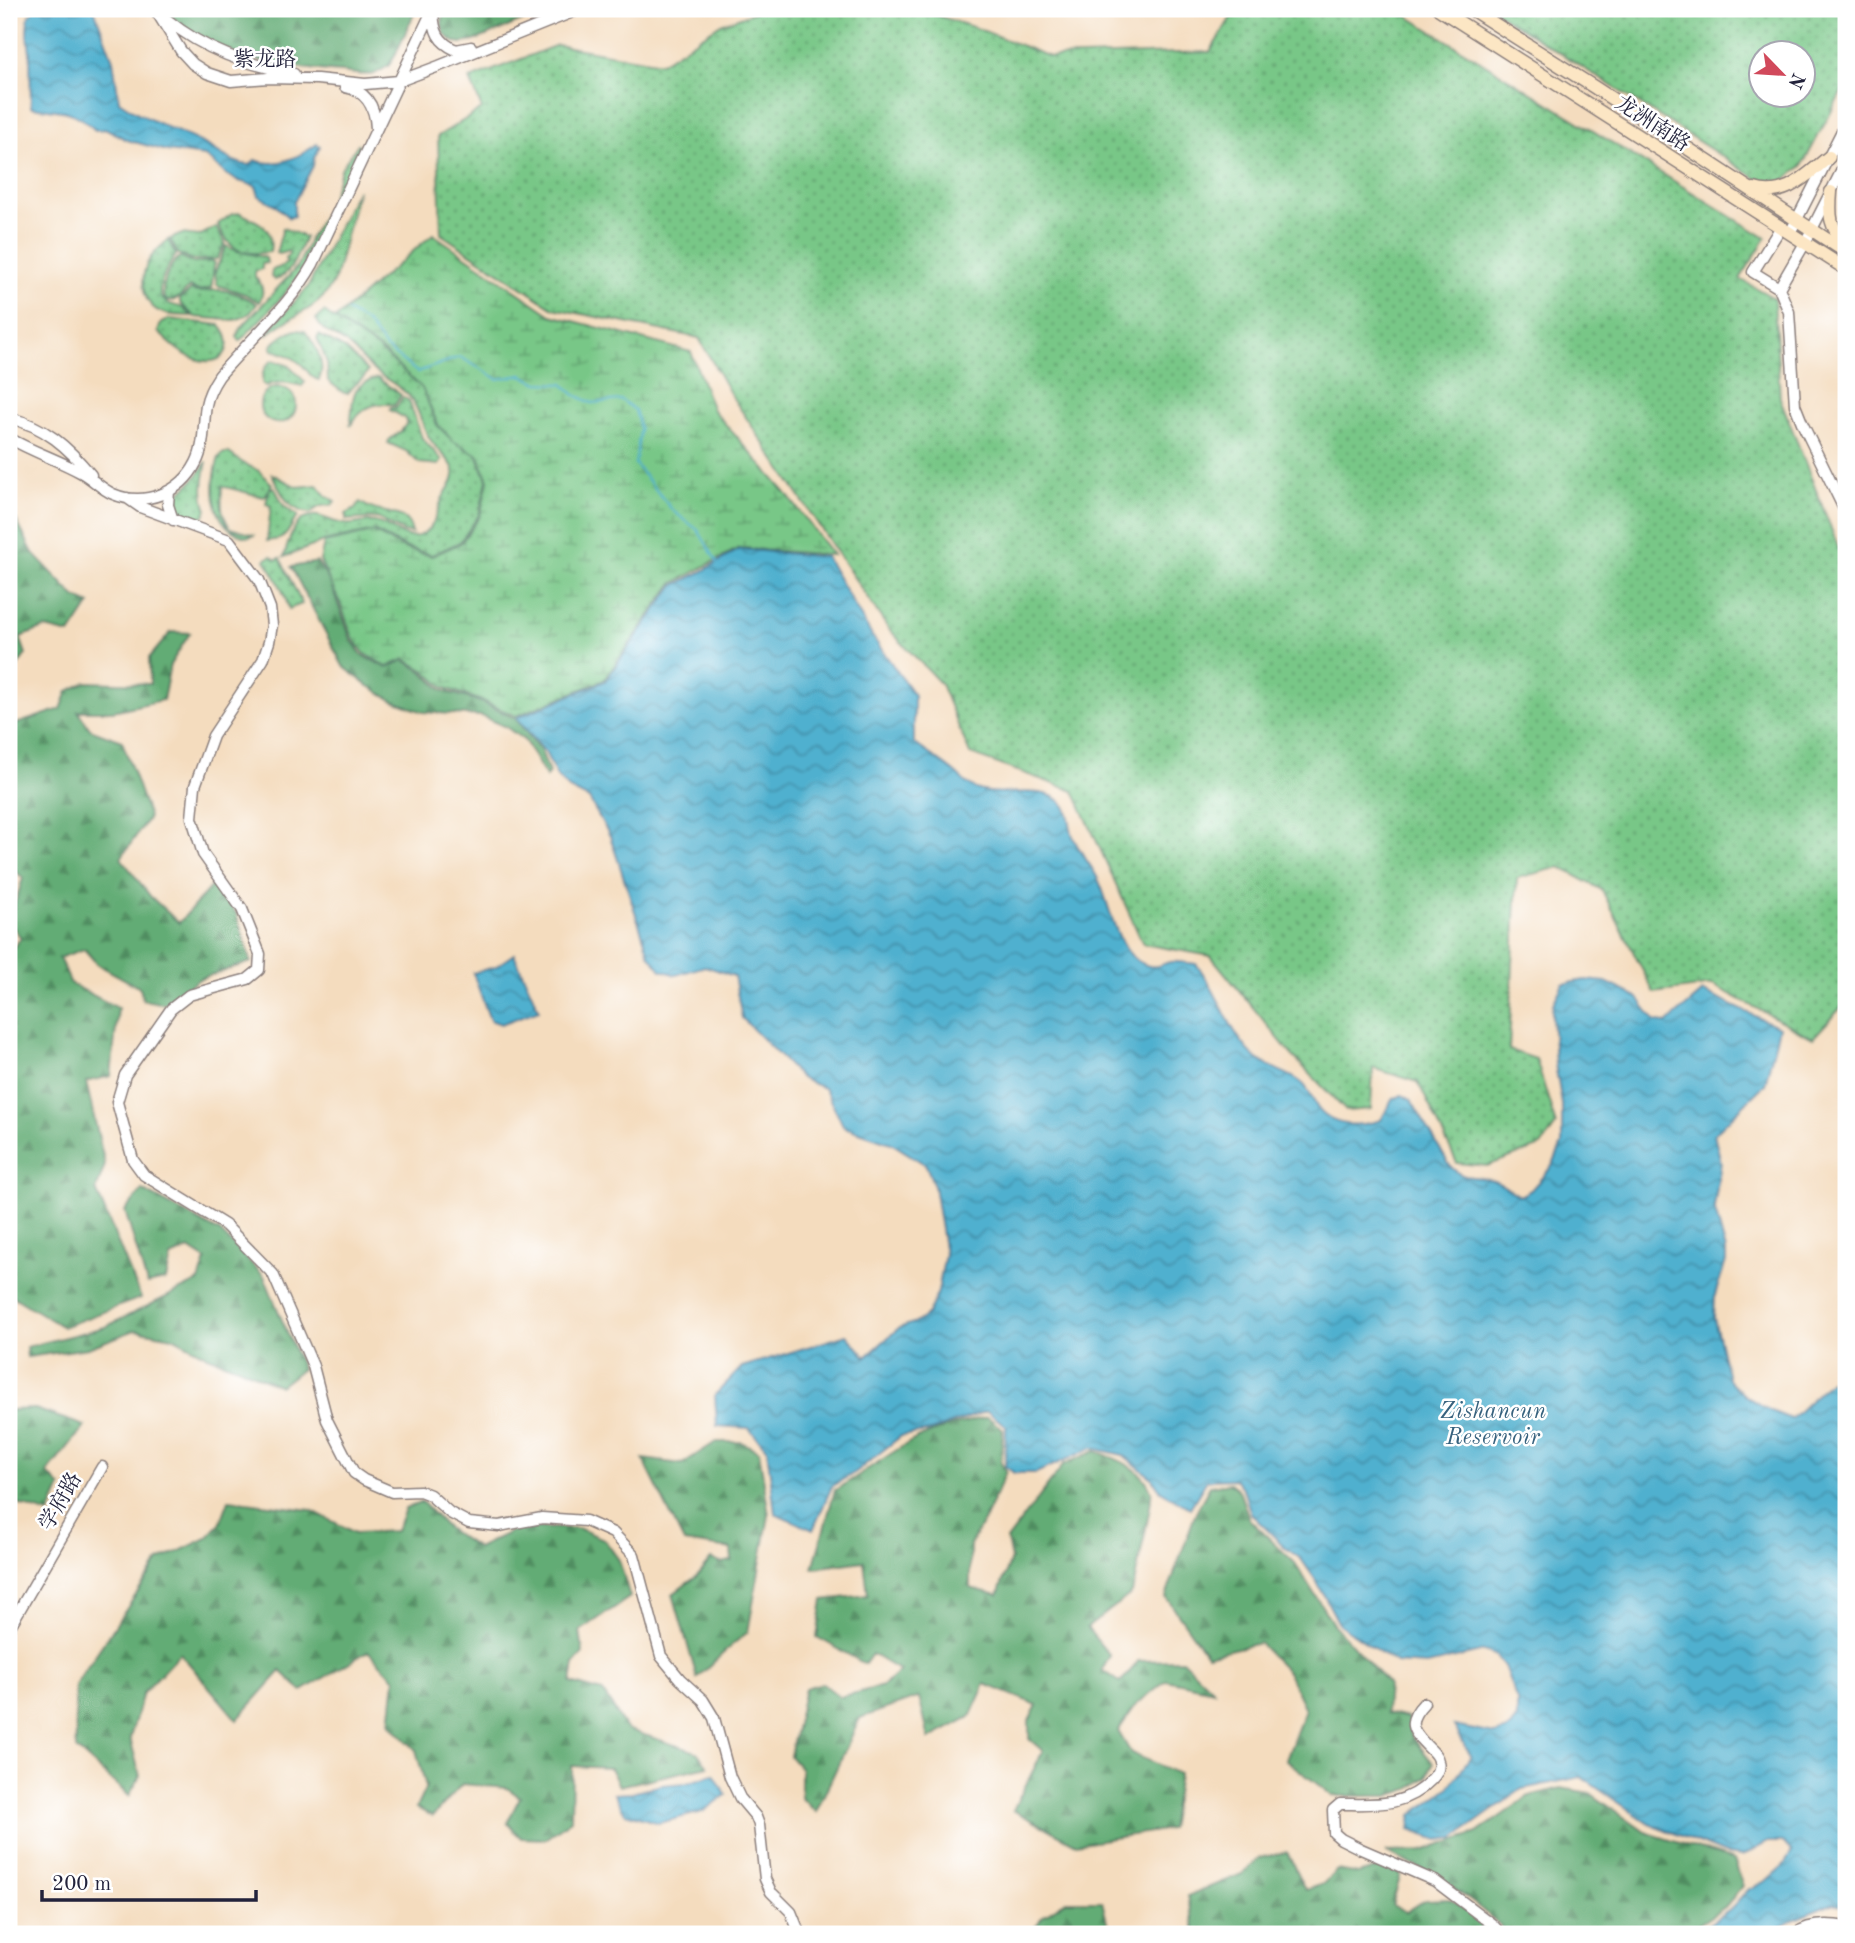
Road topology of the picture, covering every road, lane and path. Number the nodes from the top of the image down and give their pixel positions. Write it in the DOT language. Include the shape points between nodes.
graph roads {
  1 [pos="433,9"];
  2 [pos="580,9"];
  3 [pos="1439,9"];
  4 [pos="1471,9"];
  5 [pos="157,11"];
  6 [pos="527,30"];
  7 [pos="294,79"];
  8 [pos="317,79"];
  9 [pos="399,81"];
  10 [pos="1846,123"];
  11 [pos="376,128"];
  12 [pos="1829,157"];
  13 [pos="1846,162"];
  14 [pos="1748,187"];
  15 [pos="1831,192"];
  16 [pos="1797,220"];
  17 [pos="1786,230"];
  18 [pos="1812,230"];
  19 [pos="1805,243"];
  20 [pos="1846,245"];
  21 [pos="1846,252"];
  22 [pos="1846,270"];
  23 [pos="1779,288"];
  24 [pos="9,418"];
  25 [pos="9,438"];
  26 [pos="96,483"];
  27 [pos="169,491"];
  28 [pos="127,498"];
  29 [pos="1846,513"];
  30 [pos="173,520"];
  31 [pos="102,1467"];
  32 [pos="9,1628"];
  33 [pos="1424,1703"];
  34 [pos="1846,1927"];
  35 [pos="800,1934"];
  36 [pos="1501,1934"];
  37 [pos="1795,1934"];
  1 -- 6 [label="street" via="440,40 456,50"];
  1 -- 9 [label="street"];
  2 -- 6 [label="street, 紫龙路"];
  3 -- 17 [label="main road, 龙洲南路"];
  4 -- 14 [label="main road, 龙洲南路"];
  5 -- 7 [label="street, 紫龙路" via="181,51 207,73 230,81"];
  5 -- 8 [label="street, 紫龙路" via="189,36 237,60"];
  6 -- 9 [label="street, 紫龙路"];
  7 -- 8 [label="street, 紫龙路"];
  7 -- 11 [label="street" via="360,92 372,105"];
  8 -- 9 [label="street, 紫龙路" via="365,84"];
  9 -- 11 [label="street"];
  10 -- 12 [label="street"];
  11 -- 27 [label="street" via="302,284 210,390 196,463"];
  12 -- 14 [label="main road" via="1783,191"];
  12 -- 16 [label="street"];
  13 -- 15 [label="street"];
  14 -- 16 [label="main road, 龙洲南路"];
  15 -- 18 [label="street"];
  15 -- 20 [label="main road" via="1832,226"];
  16 -- 17 [label="street"];
  16 -- 18 [label="main road, 龙洲南路"];
  17 -- 19 [label="main road, 龙洲南路"];
  17 -- 23 [label="street" via="1754,272"];
  18 -- 19 [label="street"];
  18 -- 21 [label="main road, 龙洲南路"];
  19 -- 22 [label="main road, 龙洲南路"];
  19 -- 23 [label="street"];
  23 -- 29 [label="street" via="1789,312 1795,405"];
  24 -- 26 [label="street" via="54,437"];
  25 -- 26 [label="street"];
  26 -- 28 [label="street"];
  27 -- 28 [label="street" via="155,497"];
  27 -- 30 [label="street" via="167,505"];
  28 -- 30 [label="street"];
  30 -- 35 [label="street" via="229,540 259,580 270,608 270,642 214,736 195,786 192,818 203,854 242,908 260,954 259,970 248,979 189,995 171,1009 125,1075 117,1102 134,1160 144,1175 225,1226 273,1274 313,1366 327,1420 354,1473 392,1492 430,1495 469,1523 499,1526 542,1518 586,1521 613,1533 634,1555 661,1656 714,1718 730,1777 759,1825 765,1879 791,1912"];
  31 -- 32 [label="street, 学府路"];
  33 -- 36 [label="street" via="1412,1722 1415,1732 1437,1756 1436,1775 1418,1793 1401,1800 1339,1804 1333,1810 1334,1833 1435,1881"];
  34 -- 37 [label="street" via="1823,1924"];
}
